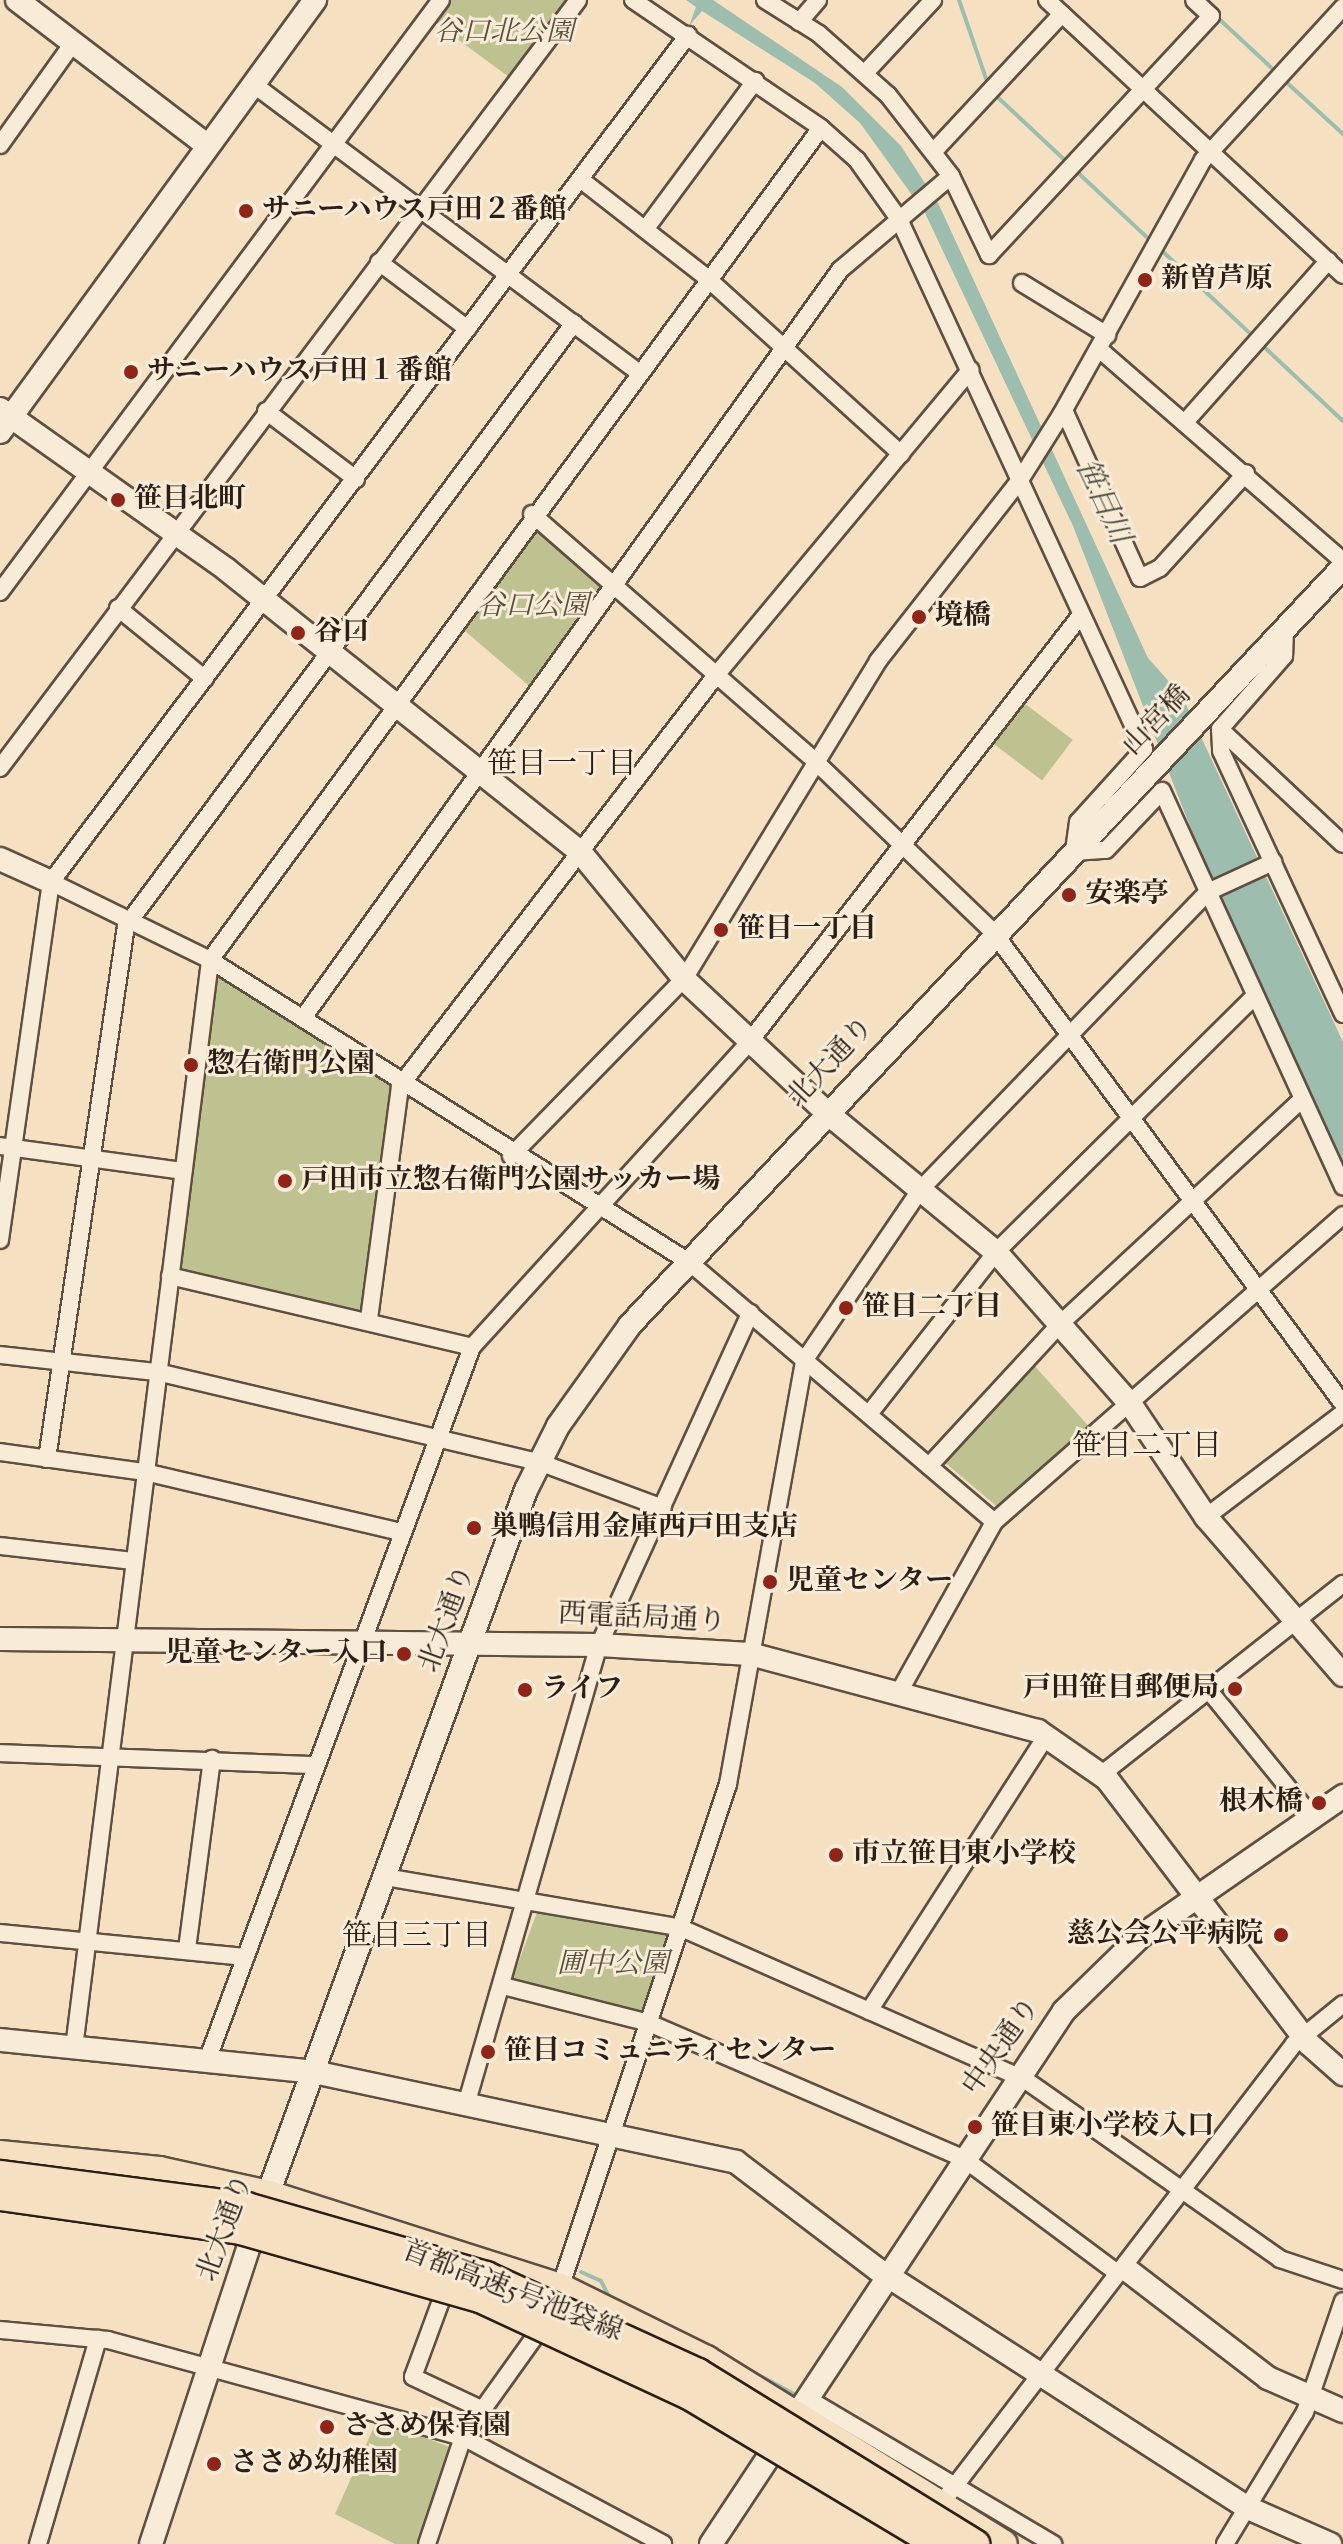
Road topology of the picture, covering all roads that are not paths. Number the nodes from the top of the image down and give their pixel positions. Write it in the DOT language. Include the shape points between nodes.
graph roads {
  1 [pos="17,0"];
  2 [pos="315,0"];
  3 [pos="441,0"];
  4 [pos="578,0"];
  5 [pos="633,0"];
  6 [pos="765,0"];
  7 [pos="818,0"];
  8 [pos="933,0"];
  9 [pos="1047,0"];
  10 [pos="1194,0"];
  11 [pos="1343,7"];
  12 [pos="1062,14"];
  13 [pos="799,22"];
  14 [pos="688,35"];
  15 [pos="73,43"];
  16 [pos="865,73"];
  17 [pos="755,81"];
  18 [pos="253,84"];
  19 [pos="1142,90"];
  20 [pos="821,128"];
  21 [pos="329,141"];
  22 [pos="0,145"];
  23 [pos="208,146"];
  24 [pos="935,150"];
  25 [pos="1209,153"];
  26 [pos="949,178"];
  27 [pos="580,179"];
  28 [pos="419,209"];
  29 [pos="901,218"];
  30 [pos="647,227"];
  31 [pos="1328,261"];
  32 [pos="379,262"];
  33 [pos="509,274"];
  34 [pos="1343,275"];
  35 [pos="707,278"];
  36 [pos="1022,283"];
  37 [pos="574,323"];
  38 [pos="468,329"];
  39 [pos="1103,342"];
  40 [pos="783,347"];
  41 [pos="970,370"];
  42 [pos="637,371"];
  43 [pos="266,411"];
  44 [pos="1062,413"];
  45 [pos="4,419"];
  46 [pos="1187,420"];
  47 [pos="901,454"];
  48 [pos="88,471"];
  49 [pos="1246,473"];
  50 [pos="1023,475"];
  51 [pos="356,479"];
  52 [pos="532,514"];
  53 [pos="175,532"];
  54 [pos="1343,561"];
  55 [pos="1343,567"];
  56 [pos="613,589"];
  57 [pos="0,592"];
  58 [pos="266,600"];
  59 [pos="118,608"];
  60 [pos="1081,615"];
  61 [pos="1285,630"];
  62 [pos="328,651"];
  63 [pos="717,674"];
  64 [pos="205,679"];
  65 [pos="395,705"];
  66 [pos="1220,729"];
  67 [pos="817,763"];
  68 [pos="1,764"];
  69 [pos="482,775"];
  70 [pos="1092,832"];
  71 [pos="903,844"];
  72 [pos="1343,844"];
  73 [pos="1074,852"];
  74 [pos="581,853"];
  75 [pos="0,859"];
  76 [pos="1271,863"];
  77 [pos="51,882"];
  78 [pos="1210,891"];
  79 [pos="129,920"];
  80 [pos="994,933"];
  81 [pos="210,960"];
  82 [pos="684,979"];
  83 [pos="1255,996"];
  84 [pos="1343,1014"];
  85 [pos="303,1018"];
  86 [pos="1068,1033"];
  87 [pos="750,1041"];
  88 [pos="400,1086"];
  89 [pos="1302,1099"];
  90 [pos="826,1112"];
  91 [pos="1131,1119"];
  92 [pos="7,1147"];
  93 [pos="511,1156"];
  94 [pos="91,1159"];
  95 [pos="183,1171"];
  96 [pos="1343,1187"];
  97 [pos="921,1189"];
  98 [pos="1191,1201"];
  99 [pos="599,1212"];
  100 [pos="1343,1215"];
  101 [pos="0,1240"];
  102 [pos="996,1252"];
  103 [pos="689,1262"];
  104 [pos="170,1276"];
  105 [pos="1257,1292"];
  106 [pos="750,1313"];
  107 [pos="369,1319"];
  108 [pos="1059,1325"];
  109 [pos="472,1347"];
  110 [pos="0,1355"];
  111 [pos="804,1361"];
  112 [pos="61,1362"];
  113 [pos="157,1372"];
  114 [pos="1343,1404"];
  115 [pos="1131,1405"];
  116 [pos="1343,1413"];
  117 [pos="869,1414"];
  118 [pos="435,1438"];
  119 [pos="0,1452"];
  120 [pos="47,1459"];
  121 [pos="539,1462"];
  122 [pos="929,1466"];
  123 [pos="145,1472"];
  124 [pos="663,1508"];
  125 [pos="1206,1517"];
  126 [pos="994,1522"];
  127 [pos="401,1532"];
  128 [pos="0,1546"];
  129 [pos="134,1561"];
  130 [pos="1343,1584"];
  131 [pos="1295,1620"];
  132 [pos="0,1639"];
  133 [pos="123,1640"];
  134 [pos="361,1643"];
  135 [pos="471,1644"];
  136 [pos="599,1645"];
  137 [pos="750,1654"];
  138 [pos="1343,1675"];
  139 [pos="1206,1687"];
  140 [pos="898,1694"];
  141 [pos="1047,1735"];
  142 [pos="112,1752"];
  143 [pos="0,1753"];
  144 [pos="212,1759"];
  145 [pos="316,1765"];
  146 [pos="1102,1774"];
  147 [pos="1343,1796"];
  148 [pos="1313,1818"];
  149 [pos="385,1877"];
  150 [pos="1199,1895"];
  151 [pos="530,1902"];
  152 [pos="679,1927"];
  153 [pos="0,1933"];
  154 [pos="88,1942"];
  155 [pos="187,1949"];
  156 [pos="245,1957"];
  157 [pos="503,1986"];
  158 [pos="1343,2004"];
  159 [pos="869,2011"];
  160 [pos="649,2023"];
  161 [pos="1302,2034"];
  162 [pos="0,2040"];
  163 [pos="74,2048"];
  164 [pos="207,2061"];
  165 [pos="314,2072"];
  166 [pos="1343,2074"];
  167 [pos="1015,2076"];
  168 [pos="466,2105"];
  169 [pos="611,2135"];
  170 [pos="0,2155"];
  171 [pos="963,2158"];
  172 [pos="0,2175"];
  173 [pos="0,2183"];
  174 [pos="1185,2189"];
  175 [pos="0,2193"];
  176 [pos="269,2195"];
  177 [pos="0,2208"];
  178 [pos="323,2237"];
  179 [pos="249,2246"];
  180 [pos="1121,2271"];
  181 [pos="886,2275"];
  182 [pos="1343,2280"];
  183 [pos="473,2288"];
  184 [pos="1343,2301"];
  185 [pos="540,2309"];
  186 [pos="0,2330"];
  187 [pos="98,2339"];
  188 [pos="210,2367"];
  189 [pos="1038,2373"];
  190 [pos="1309,2400"];
  191 [pos="803,2406"];
  192 [pos="483,2410"];
  193 [pos="1343,2411"];
  194 [pos="746,2415"];
  195 [pos="463,2437"];
  196 [pos="773,2455"];
  197 [pos="948,2494"];
  198 [pos="1246,2507"];
  199 [pos="38,2544"];
  200 [pos="151,2544"];
  201 [pos="427,2544"];
  202 [pos="663,2544"];
  203 [pos="711,2544"];
  204 [pos="912,2544"];
  205 [pos="938,2544"];
  206 [pos="950,2544"];
  207 [pos="963,2544"];
  208 [pos="975,2544"];
  209 [pos="1003,2544"];
  210 [pos="1053,2544"];
  211 [pos="1225,2544"];
  212 [pos="1330,2544"];
  1 -- 15 [label="street"];
  2 -- 18 [label="street"];
  3 -- 21 [label="street"];
  4 -- 28 [label="street"];
  5 -- 14 [label="street"];
  6 -- 13 [label="street"];
  7 -- 13 [label="street"];
  8 -- 16 [label="street"];
  9 -- 12 [label="street"];
  10 -- 19 [label="street" via="1211,16"];
  11 -- 25 [label="street"];
  12 -- 19 [label="street"];
  12 -- 24 [label="street"];
  13 -- 16 [label="street"];
  14 -- 17 [label="street"];
  14 -- 27 [label="street"];
  15 -- 22 [label="street"];
  15 -- 23 [label="street"];
  16 -- 24 [label="street"];
  17 -- 20 [label="street"];
  17 -- 30 [label="street"];
  18 -- 21 [label="street"];
  18 -- 23 [label="street"];
  19 -- 25 [label="street"];
  19 -- 26 [label="street" via="989,255"];
  20 -- 29 [label="street" via="857,160"];
  20 -- 35 [label="street"];
  21 -- 28 [label="street"];
  21 -- 48 [label="street"];
  23 -- 45 [label="street"];
  24 -- 26 [label="street"];
  25 -- 31 [label="street"];
  25 -- 39 [label="street"];
  26 -- 29 [label="street"];
  27 -- 30 [label="street"];
  27 -- 33 [label="street"];
  28 -- 32 [label="street"];
  28 -- 33 [label="street"];
  29 -- 40 [label="street" via="840,270"];
  29 -- 41 [label="street"];
  30 -- 35 [label="street"];
  31 -- 34 [label="street"];
  31 -- 46 [label="street"];
  32 -- 38 [label="street"];
  32 -- 43 [label="street"];
  33 -- 37 [label="street"];
  33 -- 38 [label="street"];
  35 -- 40 [label="street"];
  35 -- 42 [label="street"];
  36 -- 39 [label="street"];
  37 -- 42 [label="street"];
  37 -- 62 [label="street"];
  38 -- 51 [label="street"];
  39 -- 44 [label="street"];
  39 -- 46 [label="street"];
  40 -- 47 [label="street"];
  40 -- 56 [label="street"];
  41 -- 47 [label="street"];
  41 -- 50 [label="street"];
  42 -- 52 [label="street"];
  43 -- 51 [label="street"];
  43 -- 53 [label="street"];
  44 -- 49 [label="street" via="1140,578 1160,568"];
  44 -- 50 [label="street"];
  45 -- 48 [label="street"];
  46 -- 49 [label="street"];
  47 -- 63 [label="street"];
  48 -- 53 [label="street"];
  48 -- 57 [label="street"];
  49 -- 54 [label="street"];
  50 -- 60 [label="street"];
  50 -- 67 [label="street" via="878,661"];
  51 -- 58 [label="street"];
  52 -- 56 [label="street"];
  52 -- 65 [label="street"];
  53 -- 58 [label="street"];
  53 -- 59 [label="street"];
  55 -- 61 [label="street"];
  56 -- 63 [label="street"];
  56 -- 69 [label="street"];
  58 -- 62 [label="street"];
  58 -- 64 [label="street"];
  59 -- 64 [label="street"];
  59 -- 68 [label="street"];
  60 -- 71 [label="street"];
  60 -- 73 [label="street" via="1144,749 1078,822"];
  61 -- 66 [label="street" via="1280,663"];
  61 -- 70 [label="street, 山宮橋"];
  62 -- 65 [label="street"];
  62 -- 79 [label="street"];
  63 -- 67 [label="street"];
  63 -- 74 [label="street"];
  64 -- 77 [label="street"];
  65 -- 69 [label="street"];
  65 -- 81 [label="street"];
  66 -- 72 [label="street"];
  66 -- 76 [label="street" via="1221,751"];
  67 -- 71 [label="street"];
  67 -- 82 [label="street"];
  69 -- 74 [label="street"];
  69 -- 85 [label="street"];
  70 -- 73 [label="street, 北大通り"];
  71 -- 80 [label="street"];
  71 -- 87 [label="street"];
  73 -- 78 [label="street" via="1106,850 1162,791"];
  73 -- 80 [label="street, 北大通り"];
  74 -- 82 [label="street"];
  74 -- 88 [label="street"];
  75 -- 77 [label="street"];
  76 -- 78 [label="street"];
  76 -- 84 [label="street"];
  77 -- 79 [label="street"];
  77 -- 92 [label="street"];
  78 -- 83 [label="street"];
  78 -- 86 [label="street"];
  79 -- 81 [label="street"];
  79 -- 94 [label="street"];
  80 -- 86 [label="street"];
  80 -- 90 [label="street, 北大通り"];
  81 -- 85 [label="street"];
  81 -- 95 [label="street"];
  82 -- 87 [label="street"];
  82 -- 93 [label="street"];
  83 -- 89 [label="street"];
  83 -- 91 [label="street"];
  85 -- 88 [label="street"];
  86 -- 91 [label="street"];
  86 -- 97 [label="street"];
  87 -- 90 [label="street"];
  87 -- 99 [label="street"];
  88 -- 93 [label="street"];
  88 -- 107 [label="street"];
  89 -- 96 [label="street"];
  89 -- 98 [label="street"];
  90 -- 97 [label="street"];
  90 -- 103 [label="street, 北大通り"];
  91 -- 98 [label="street"];
  91 -- 102 [label="street"];
  92 -- 94 [label="street"];
  92 -- 101 [label="street"];
  93 -- 99 [label="street"];
  94 -- 95 [label="street"];
  94 -- 112 [label="street"];
  95 -- 104 [label="street"];
  97 -- 102 [label="street"];
  97 -- 111 [label="street"];
  98 -- 105 [label="street"];
  98 -- 108 [label="street"];
  99 -- 103 [label="street"];
  99 -- 109 [label="street"];
  100 -- 105 [label="street"];
  102 -- 108 [label="street"];
  102 -- 117 [label="street"];
  103 -- 106 [label="street"];
  103 -- 121 [label="street, 北大通り" via="603,1357"];
  104 -- 107 [label="street"];
  104 -- 113 [label="street"];
  105 -- 114 [label="street"];
  105 -- 115 [label="street"];
  106 -- 111 [label="street"];
  106 -- 124 [label="street"];
  107 -- 109 [label="street"];
  108 -- 115 [label="street"];
  108 -- 122 [label="street"];
  109 -- 118 [label="street"];
  110 -- 112 [label="street"];
  111 -- 117 [label="street"];
  111 -- 137 [label="street"];
  112 -- 113 [label="street"];
  112 -- 120 [label="street"];
  113 -- 118 [label="street"];
  113 -- 123 [label="street"];
  115 -- 125 [label="street"];
  115 -- 126 [label="street"];
  116 -- 125 [label="street"];
  117 -- 122 [label="street"];
  118 -- 121 [label="street"];
  118 -- 127 [label="street"];
  119 -- 120 [label="street"];
  120 -- 123 [label="street"];
  121 -- 124 [label="street"];
  121 -- 135 [label="street, 北大通り"];
  122 -- 126 [label="street"];
  123 -- 127 [label="street"];
  123 -- 129 [label="street"];
  124 -- 136 [label="street"];
  125 -- 131 [label="street"];
  126 -- 140 [label="street"];
  127 -- 134 [label="street"];
  128 -- 129 [label="street"];
  129 -- 133 [label="street"];
  130 -- 131 [label="street"];
  131 -- 138 [label="street"];
  131 -- 139 [label="street"];
  132 -- 133 [label="street, 西電話局通り"];
  133 -- 134 [label="street, 西電話局通り"];
  133 -- 142 [label="street"];
  134 -- 135 [label="street, 西電話局通り"];
  134 -- 145 [label="street"];
  135 -- 136 [label="street, 西電話局通り"];
  135 -- 149 [label="street, 北大通り"];
  136 -- 137 [label="street, 西電話局通り"];
  136 -- 151 [label="street"];
  137 -- 140 [label="street, 西電話局通り"];
  137 -- 152 [label="street" via="728,1784"];
  139 -- 146 [label="street"];
  139 -- 148 [label="street"];
  140 -- 141 [label="street, 西電話局通り"];
  141 -- 146 [label="street, 西電話局通り"];
  141 -- 159 [label="street"];
  142 -- 143 [label="street"];
  142 -- 144 [label="street"];
  142 -- 154 [label="street"];
  144 -- 145 [label="street"];
  144 -- 155 [label="street"];
  145 -- 156 [label="street"];
  146 -- 150 [label="street, 西電話局通り"];
  147 -- 148 [label="street, 中央通り"];
  148 -- 150 [label="street, 中央通り"];
  149 -- 151 [label="street"];
  149 -- 165 [label="street, 北大通り"];
  150 -- 161 [label="street, 西電話局通り"];
  150 -- 167 [label="street, 中央通り" via="1100,1971"];
  151 -- 152 [label="street"];
  151 -- 157 [label="street"];
  152 -- 159 [label="street"];
  152 -- 160 [label="street"];
  153 -- 154 [label="street"];
  154 -- 155 [label="street"];
  154 -- 163 [label="street"];
  155 -- 156 [label="street"];
  156 -- 164 [label="street"];
  157 -- 160 [label="street"];
  157 -- 168 [label="street"];
  158 -- 161 [label="street"];
  159 -- 167 [label="street"];
  160 -- 169 [label="street"];
  160 -- 171 [label="street"];
  161 -- 166 [label="street, 西電話局通り"];
  161 -- 174 [label="street"];
  162 -- 163 [label="street"];
  163 -- 164 [label="street"];
  164 -- 165 [label="street"];
  165 -- 168 [label="street"];
  165 -- 176 [label="street, 北大通り"];
  167 -- 171 [label="street, 中央通り"];
  167 -- 174 [label="street"];
  168 -- 169 [label="street"];
  169 -- 181 [label="street" via="736,2162"];
  169 -- 185 [label="street"];
  170 -- 176 [label="highway" via="159,2171"];
  171 -- 180 [label="street"];
  171 -- 181 [label="street, 中央通り"];
  172 -- 208 [label="highway, 首都高速5号池袋線, bridge" via="247,2207 486,2276 698,2373"];
  173 -- 175 [label="highway" via="181,2206"];
  174 -- 180 [label="street"];
  174 -- 182 [label="street" via="1280,2259"];
  175 -- 205 [label="highway, 首都高速5号池袋線, bridge" via="241,2230 480,2298 689,2395"];
  176 -- 179 [label="street, 北大通り"];
  176 -- 183 [label="highway"];
  177 -- 179 [label="highway" via="151,2225"];
  178 -- 183 [label="highway"];
  179 -- 183 [label="highway"];
  179 -- 188 [label="street, 北大通り"];
  180 -- 189 [label="street"];
  180 -- 190 [label="street"];
  181 -- 189 [label="street"];
  181 -- 191 [label="street, 中央通り"];
  183 -- 185 [label="highway"];
  183 -- 185 [label="highway"];
  183 -- 192 [label="street" via="413,2377"];
  184 -- 190 [label="street"];
  185 -- 191 [label="highway"];
  185 -- 192 [label="street"];
  185 -- 194 [label="highway"];
  185 -- 196 [label="highway"];
  186 -- 187 [label="street"];
  187 -- 188 [label="street"];
  187 -- 199 [label="street"];
  188 -- 195 [label="street"];
  188 -- 200 [label="street, 北大通り"];
  189 -- 197 [label="street"];
  189 -- 198 [label="street"];
  190 -- 193 [label="street"];
  190 -- 198 [label="street"];
  191 -- 196 [label="street, 中央通り"];
  191 -- 197 [label="highway"];
  192 -- 195 [label="street"];
  195 -- 201 [label="street"];
  195 -- 202 [label="street"];
  196 -- 203 [label="street, 中央通り"];
  196 -- 204 [label="highway"];
  197 -- 209 [label="highway"];
  197 -- 210 [label="street"];
  198 -- 211 [label="street"];
  198 -- 212 [label="street"];
  206 -- 207 [label="highway" via="839,2469"];
}
